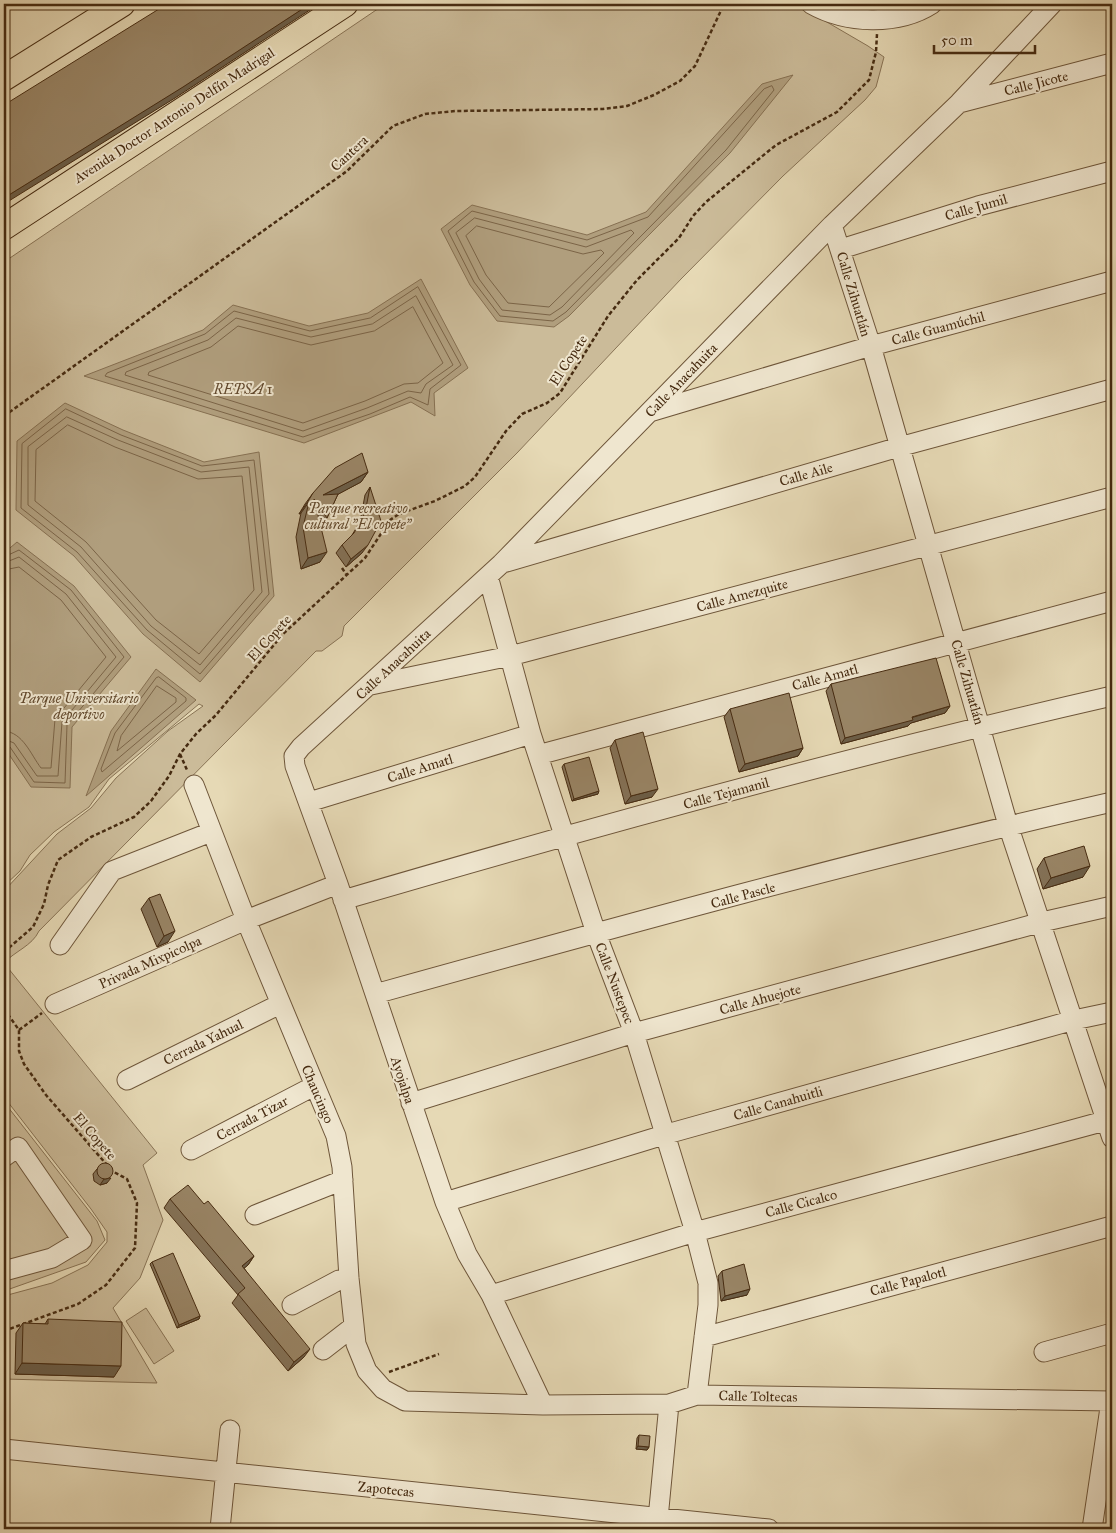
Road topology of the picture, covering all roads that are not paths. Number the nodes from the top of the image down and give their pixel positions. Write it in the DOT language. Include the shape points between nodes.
graph roads {
  1 [pos="122,4"];
  2 [pos="346,4"];
  3 [pos="811,4"];
  4 [pos="932,4"];
  5 [pos="1052,4"];
  6 [pos="1112,63"];
  7 [pos="4,78"];
  8 [pos="959,103"];
  9 [pos="1112,171"];
  10 [pos="832,225"];
  11 [pos="4,227"];
  12 [pos="841,249"];
  13 [pos="1112,281"];
  14 [pos="871,346"];
  15 [pos="1112,389"];
  16 [pos="649,412"];
  17 [pos="899,447"];
  18 [pos="1112,497"];
  19 [pos="929,546"];
  20 [pos="495,570"];
  21 [pos="1112,601"];
  22 [pos="956,642"];
  23 [pos="510,656"];
  24 [pos="370,686"];
  25 [pos="1112,696"];
  26 [pos="980,726"];
  27 [pos="531,734"];
  28 [pos="301,747"];
  29 [pos="538,755"];
  30 [pos="194,785"];
  31 [pos="309,802"];
  32 [pos="1112,802"];
  33 [pos="1008,825"];
  34 [pos="211,832"];
  35 [pos="564,835"];
  36 [pos="341,892"];
  37 [pos="1112,906"];
  38 [pos="246,920"];
  39 [pos="1042,922"];
  40 [pos="596,933"];
  41 [pos="60,945"];
  42 [pos="375,994"];
  43 [pos="55,1004"];
  44 [pos="280,1004"];
  45 [pos="1112,1012"];
  46 [pos="1074,1020"];
  47 [pos="634,1033"];
  48 [pos="126,1080"];
  49 [pos="314,1086"];
  50 [pos="411,1103"];
  51 [pos="1110,1125"];
  52 [pos="667,1134"];
  53 [pos="191,1150"];
  54 [pos="4,1157"];
  55 [pos="343,1180"];
  56 [pos="445,1202"];
  57 [pos="255,1215"];
  58 [pos="1112,1226"];
  59 [pos="695,1232"];
  60 [pos="4,1271"];
  61 [pos="349,1278"];
  62 [pos="491,1295"];
  63 [pos="292,1306"];
  64 [pos="354,1326"];
  65 [pos="1112,1333"];
  66 [pos="704,1337"];
  67 [pos="323,1350"];
  68 [pos="1044,1352"];
  69 [pos="697,1395"];
  70 [pos="405,1401"];
  71 [pos="1112,1401"];
  72 [pos="668,1404"];
  73 [pos="543,1405"];
  74 [pos="230,1430"];
  75 [pos="4,1449"];
  76 [pos="225,1471"];
  77 [pos="657,1524"];
  78 [pos="220,1529"];
  79 [pos="769,1529"];
  80 [pos="1092,1529"];
  1 -- 7 [label="main road"];
  2 -- 11 [label="main road, Avenida Doctor Antonio Delfín Madrigal"];
  3 -- 4 [label="street" via="839,14 877,20 919,12"];
  5 -- 8 [label="street, Calle Anacahuita"];
  6 -- 8 [label="street, Calle Jicote"];
  8 -- 10 [label="street, Calle Anacahuita"];
  9 -- 12 [label="street, Calle Jumil" via="978,206"];
  10 -- 12 [label="street, Calle Zihuatlán"];
  10 -- 16 [label="street, Calle Anacahuita"];
  12 -- 14 [label="street, Calle Zihuatlán"];
  13 -- 14 [label="street, Calle Guamúchil"];
  14 -- 16 [label="street, Calle Guamúchil"];
  14 -- 17 [label="street, Calle Zihuatlán"];
  15 -- 17 [label="street, Calle Aile"];
  16 -- 20 [label="street, Calle Anacahuita"];
  17 -- 19 [label="street, Calle Zihuatlán"];
  17 -- 20 [label="street, Calle Aile"];
  18 -- 19 [label="street, Calle Amezquite"];
  19 -- 22 [label="street, Calle Zihuatlán"];
  19 -- 23 [label="street, Calle Amezquite"];
  20 -- 23 [label="street, Calle Nustepec"];
  20 -- 24 [label="street, Calle Anacahuita"];
  21 -- 22 [label="street, Calle Amatl"];
  22 -- 26 [label="street, Calle Zihuatlán"];
  22 -- 29 [label="street, Calle Amatl"];
  23 -- 24 [label="street, Calle Amezquite"];
  23 -- 27 [label="street, Calle Nustepec"];
  24 -- 28 [label="street, Calle Anacahuita"];
  25 -- 26 [label="street, Calle Tejamanil"];
  26 -- 33 [label="street, Calle Zihuatlán"];
  26 -- 35 [label="street, Calle Tejamanil"];
  27 -- 29 [label="street, Calle Nustepec"];
  27 -- 31 [label="street, Calle Amatl"];
  28 -- 31 [label="street, Ayojalpa" via="294,756 295,766"];
  29 -- 35 [label="street, Calle Nustepec"];
  30 -- 34 [label="street, Chaucingo"];
  31 -- 36 [label="street, Ayojalpa"];
  32 -- 33 [label="street, Calle Pascle"];
  33 -- 39 [label="street, Calle Zihuatlán"];
  33 -- 40 [label="street, Calle Pascle"];
  34 -- 38 [label="street, Chaucingo"];
  34 -- 41 [label="street" via="112,871"];
  35 -- 36 [label="street, Calle Tejamanil"];
  35 -- 40 [label="street, Calle Nustepec"];
  36 -- 38 [label="street, Calle Tejamanil"];
  36 -- 42 [label="street, Ayojalpa"];
  37 -- 39 [label="street, Calle Ahuejote"];
  38 -- 43 [label="street, Privada Mixpicolpa"];
  38 -- 44 [label="street, Chaucingo"];
  39 -- 46 [label="street, Calle Zihuatlán"];
  39 -- 47 [label="street, Calle Ahuejote"];
  40 -- 42 [label="street, Calle Pascle"];
  40 -- 47 [label="street, Calle Nustepec"];
  42 -- 50 [label="street, Ayojalpa"];
  44 -- 48 [label="street, Cerrada Yahual"];
  44 -- 49 [label="street, Chaucingo"];
  45 -- 46 [label="street, Calle Canahuitli"];
  46 -- 51 [label="street, Calle Zihuatlán"];
  46 -- 52 [label="street, Calle Canahuitli"];
  47 -- 50 [label="street, Calle Ahuejote"];
  47 -- 52 [label="street, Calle Nustepec"];
  49 -- 53 [label="street, Cerrada Tizar"];
  49 -- 55 [label="street, Chaucingo" via="336,1136"];
  50 -- 56 [label="street, Ayojalpa"];
  51 -- 59 [label="street, Calle Cicalco"];
  52 -- 56 [label="street, Calle Canahuitli"];
  52 -- 59 [label="street, Calle Nustepec"];
  54 -- 60 [label="street" via="18,1147 82,1240 52,1258"];
  55 -- 57 [label="street"];
  55 -- 61 [label="street, Chaucingo"];
  56 -- 62 [label="street, Ayojalpa" via="467,1254"];
  58 -- 66 [label="street, Calle Papalotl"];
  59 -- 62 [label="street, Calle Cicalco"];
  59 -- 66 [label="street, Calle Nustepec" via="708,1283"];
  61 -- 63 [label="street" via="339,1280"];
  61 -- 64 [label="street, Chaucingo"];
  62 -- 73 [label="street, Ayojalpa"];
  64 -- 67 [label="street"];
  64 -- 70 [label="street, Chaucingo" via="360,1358 372,1378 383,1389"];
  65 -- 68 [label="street"];
  66 -- 69 [label="street, Calle Nustepec"];
  69 -- 71 [label="street, Calle Toltecas"];
  69 -- 72 [label="street, Calle Toltecas"];
  70 -- 73 [label="street, Calle Toltecas"];
  71 -- 80 [label="street"];
  72 -- 73 [label="street, Calle Toltecas"];
  72 -- 77 [label="street"];
  74 -- 76 [label="street"];
  75 -- 76 [label="street, Zapotecas"];
  76 -- 77 [label="street, Zapotecas"];
  76 -- 78 [label="street"];
  77 -- 79 [label="street, Zapotecas"];
}
